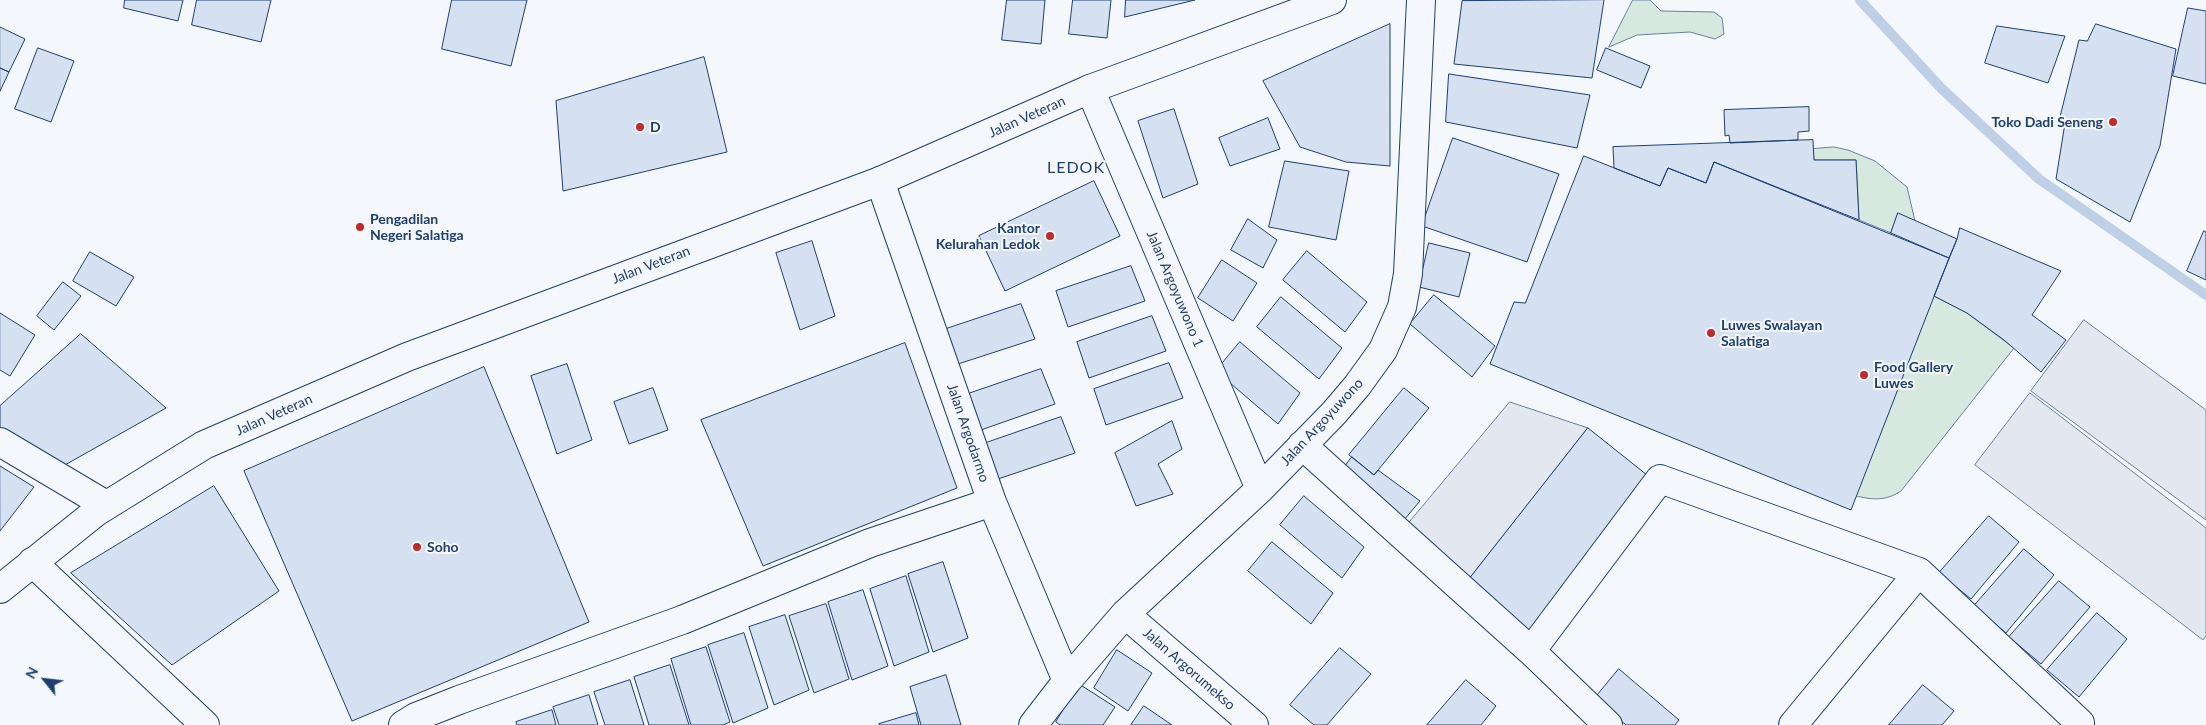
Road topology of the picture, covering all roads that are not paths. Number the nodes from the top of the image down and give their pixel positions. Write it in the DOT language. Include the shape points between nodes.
graph roads {
  1 [pos="1332,0"];
  2 [pos="1421,0"];
  3 [pos="1280,10"];
  4 [pos="1090,90"];
  5 [pos="880,181"];
  6 [pos="0,442"];
  7 [pos="1302,445"];
  8 [pos="1260,489"];
  9 [pos="992,502"];
  10 [pos="106,505"];
  11 [pos="32,562"];
  12 [pos="1919,572"];
  13 [pos="0,589"];
  14 [pos="1125,614"];
  15 [pos="1531,651"];
  16 [pos="1067,681"];
  17 [pos="2080,723"];
  18 [pos="205,725"];
  19 [pos="403,725"];
  20 [pos="1033,725"];
  21 [pos="1254,725"];
  22 [pos="1608,725"];
  23 [pos="1793,725"];
  1 -- 3 [label="street, Jalan Veteran"];
  2 -- 7 [label="street, Jalan Argoyuwono" via="1408,274 1402,306 1383,350 1370,370"];
  3 -- 4 [label="street, Jalan Veteran"];
  4 -- 5 [label="street, Jalan Veteran"];
  4 -- 8 [label="street, Jalan Argoyuwono 1"];
  5 -- 9 [label="street, Jalan Argodarmo"];
  5 -- 10 [label="street, Jalan Veteran" via="407,357 204,445"];
  6 -- 10 [label="street"];
  7 -- 8 [label="street, Jalan Argoyuwono"];
  7 -- 15 [label="street"];
  8 -- 14 [label="street, Jalan Argoyuwono"];
  9 -- 16 [label="street, Jalan Argodarmo"];
  9 -- 19 [label="street" via="870,543 682,620 460,700"];
  10 -- 11 [label="street, Jalan Veteran"];
  11 -- 13 [label="street, Jalan Veteran"];
  11 -- 18 [label="street"];
  12 -- 15 [label="street" via="1660,479"];
  12 -- 17 [label="street"];
  12 -- 23 [label="street"];
  14 -- 16 [label="street, Jalan Argoyuwono"];
  14 -- 21 [label="street, Jalan Argorumekso"];
  15 -- 22 [label="street"];
  16 -- 20 [label="street, Jalan Argoyuwono"];
}
